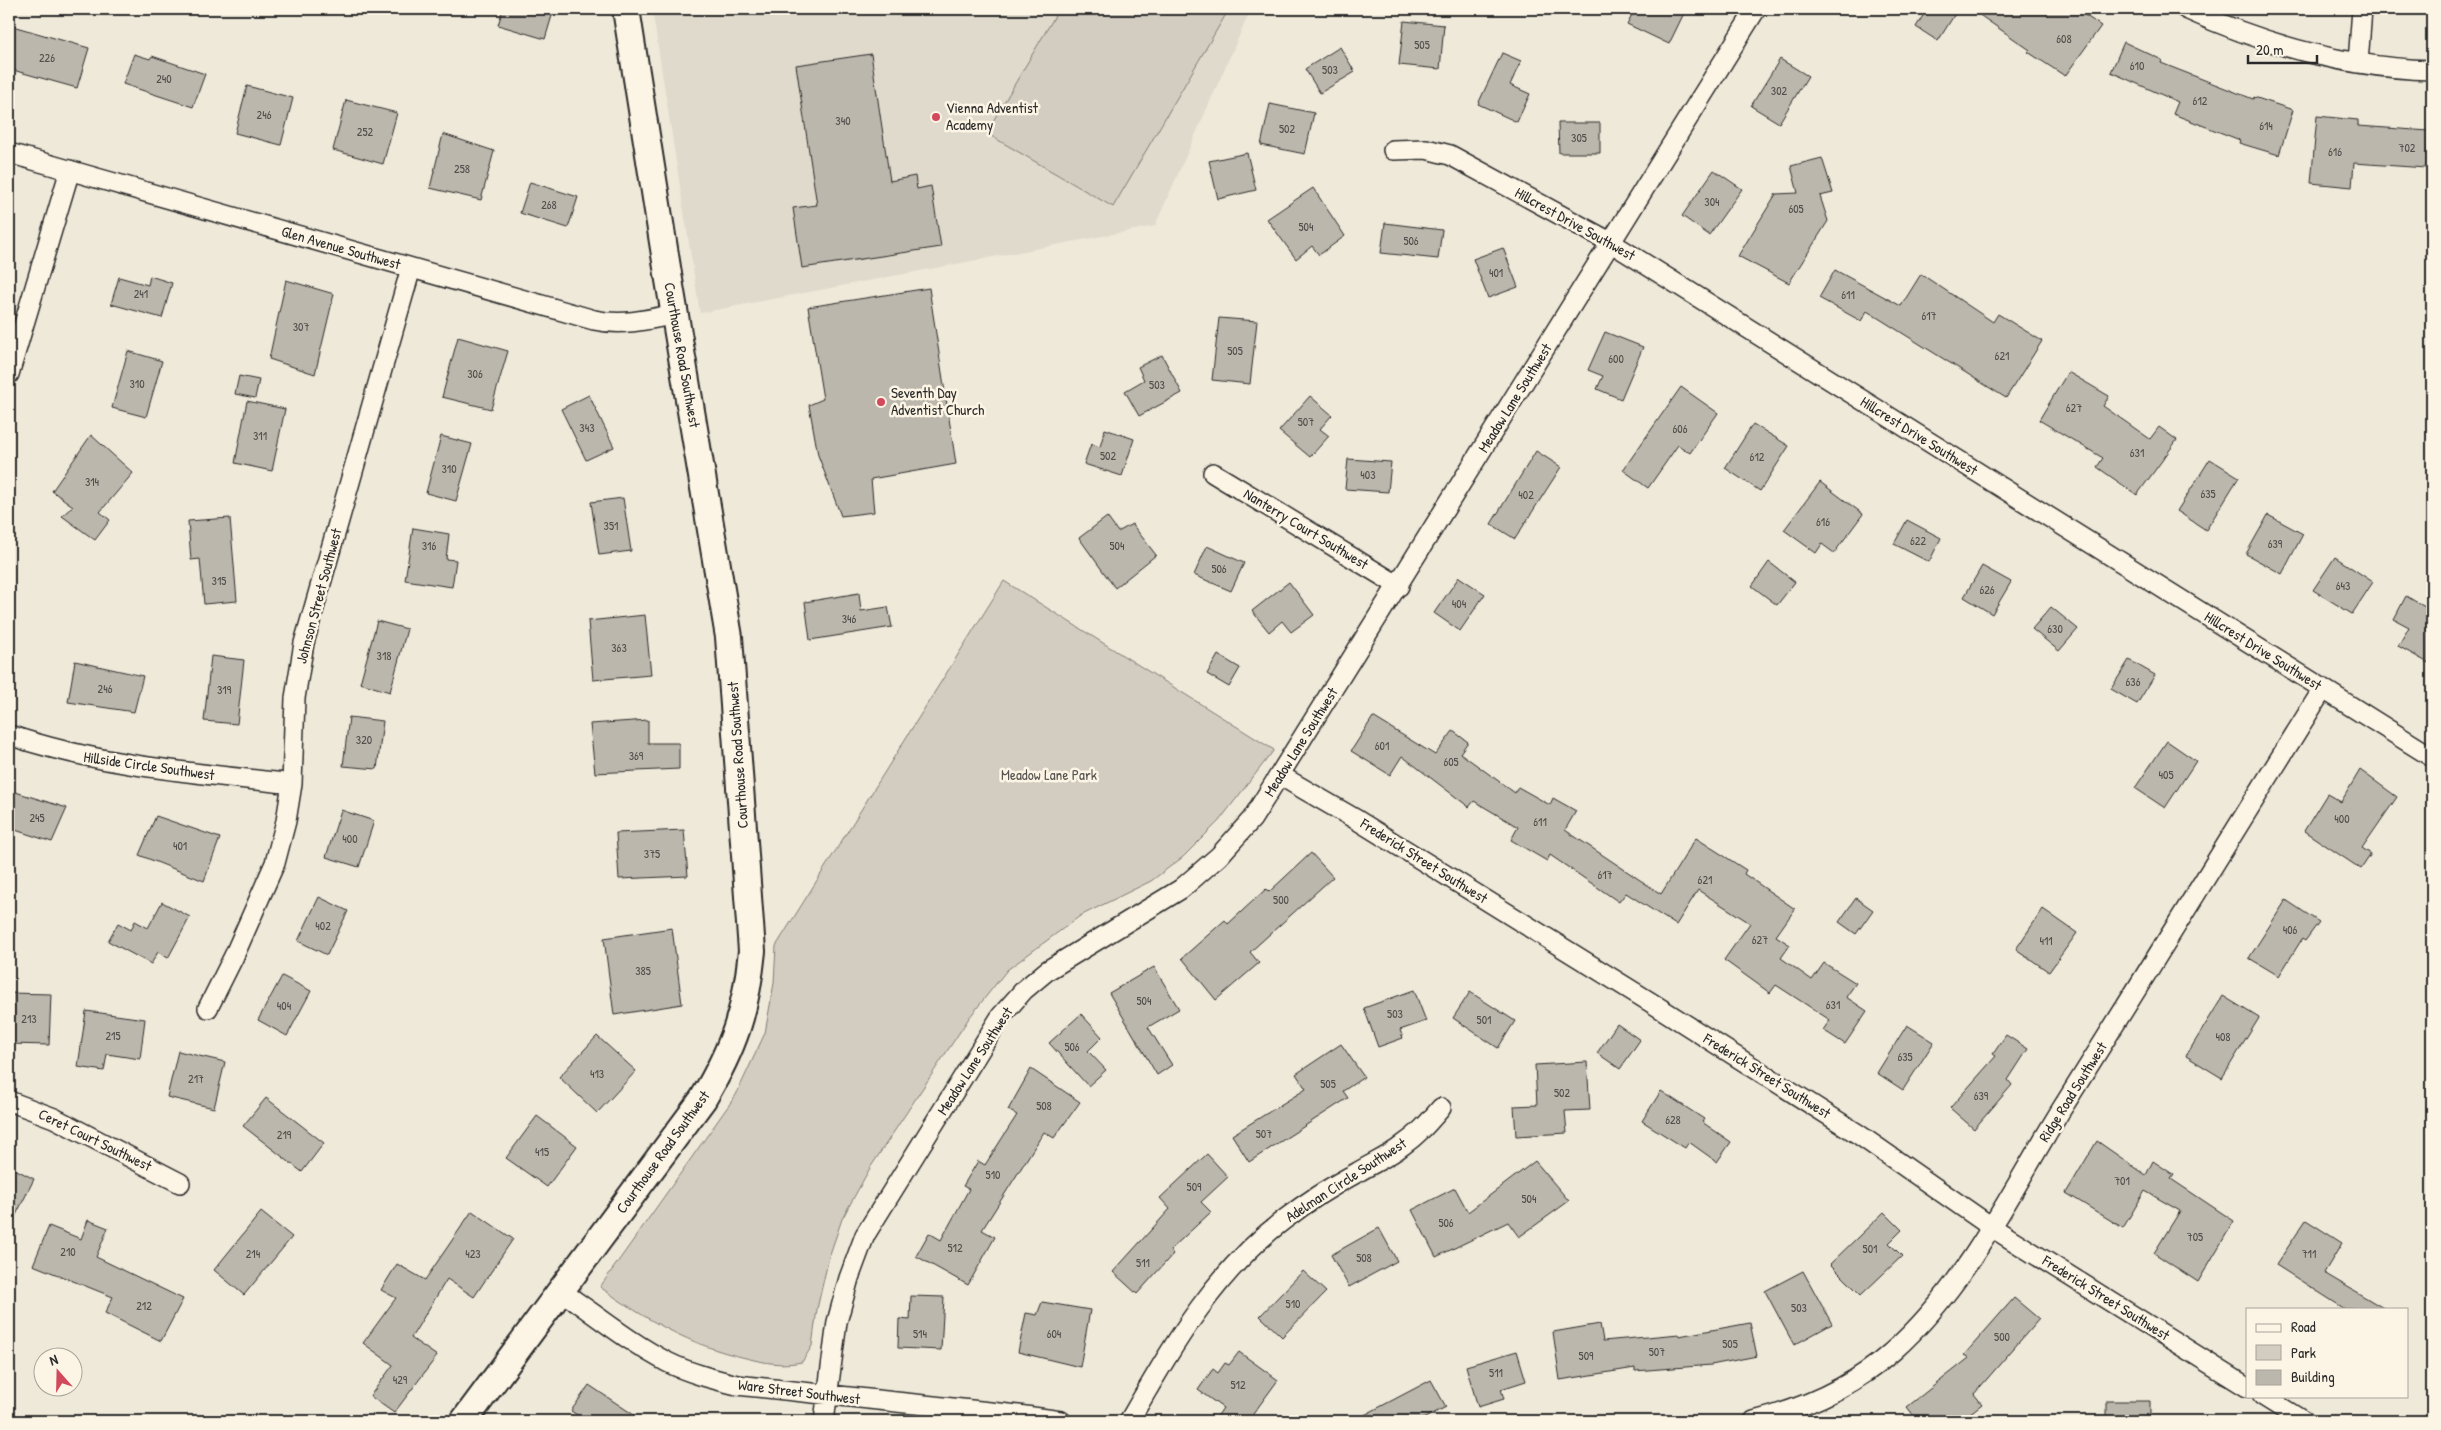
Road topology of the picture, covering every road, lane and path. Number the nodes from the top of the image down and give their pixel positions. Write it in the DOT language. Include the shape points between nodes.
graph roads {
  1 [pos="626,9"];
  2 [pos="1756,9"];
  3 [pos="2186,9"];
  4 [pos="2362,9"];
  5 [pos="2358,63"];
  6 [pos="2432,70"];
  7 [pos="1393,150"];
  8 [pos="9,153"];
  9 [pos="70,170"];
  10 [pos="1610,242"];
  11 [pos="411,268"];
  12 [pos="675,314"];
  13 [pos="9,374"];
  14 [pos="1213,473"];
  15 [pos="1399,586"];
  16 [pos="2323,689"];
  17 [pos="9,735"];
  18 [pos="2432,757"];
  19 [pos="1280,776"];
  20 [pos="292,784"];
  21 [pos="208,1008"];
  22 [pos="9,1101"];
  23 [pos="1441,1108"];
  24 [pos="180,1183"];
  25 [pos="1993,1228"];
  26 [pos="561,1290"];
  27 [pos="2246,1386"];
  28 [pos="827,1396"];
  29 [pos="2266,1398"];
  30 [pos="464,1421"];
  31 [pos="824,1421"];
  32 [pos="1061,1421"];
  33 [pos="1129,1421"];
  34 [pos="1754,1421"];
  35 [pos="2303,1421"];
  1 -- 12 [label="street, Courthouse Road Southwest"];
  2 -- 10 [label="street, Meadow Lane Southwest"];
  3 -- 5 [label="street" via="2288,48"];
  4 -- 5 [label="street"];
  5 -- 6 [label="street"];
  7 -- 10 [label="street, Hillcrest Drive Southwest" via="1426,149 1450,155"];
  8 -- 9 [label="street, Glen Avenue Southwest"];
  9 -- 11 [label="street, Glen Avenue Southwest"];
  9 -- 13 [label="street"];
  10 -- 15 [label="street, Meadow Lane Southwest"];
  10 -- 16 [label="street, Hillcrest Drive Southwest"];
  11 -- 12 [label="street, Glen Avenue Southwest" via="608,323 634,323"];
  11 -- 20 [label="street, Johnson Street Southwest" via="304,643 295,698"];
  12 -- 26 [label="street, Courthouse Road Southwest" via="729,637 752,951 748,992 738,1030 724,1064 703,1099"];
  14 -- 15 [label="street, Nanterry Court Southwest"];
  15 -- 19 [label="street, Meadow Lane Southwest"];
  16 -- 18 [label="street, Hillcrest Drive Southwest"];
  16 -- 25 [label="street, Ridge Road Southwest" via="2055,1120"];
  17 -- 20 [label="street, Hillside Circle Southwest" via="76,755 130,766"];
  19 -- 25 [label="street, Frederick Street Southwest" via="1357,820 1696,1031 1858,1134"];
  19 -- 28 [label="street, Meadow Lane Southwest" via="1252,819 1219,856 1181,889 1048,970 1000,1016 865,1235 837,1322"];
  20 -- 21 [label="street, Johnson Street Southwest" via="275,862"];
  22 -- 24 [label="street, Ceret Court Southwest" via="54,1118"];
  23 -- 33 [label="street, Adelman Circle Southwest" via="1403,1146 1319,1194 1247,1252 1213,1289 1180,1333"];
  25 -- 27 [label="street, Frederick Street Southwest"];
  25 -- 34 [label="street, Ridge Road Southwest" via="1922,1323 1892,1352 1820,1399"];
  26 -- 28 [label="street, Ware Street Southwest" via="634,1343 699,1376 737,1385"];
  26 -- 30 [label="street, Courthouse Road Southwest"];
  28 -- 31 [label="street, Meadow Lane Southwest"];
  28 -- 32 [label="street, Ware Street Southwest"];
  29 -- 35 [label="street"];
}
